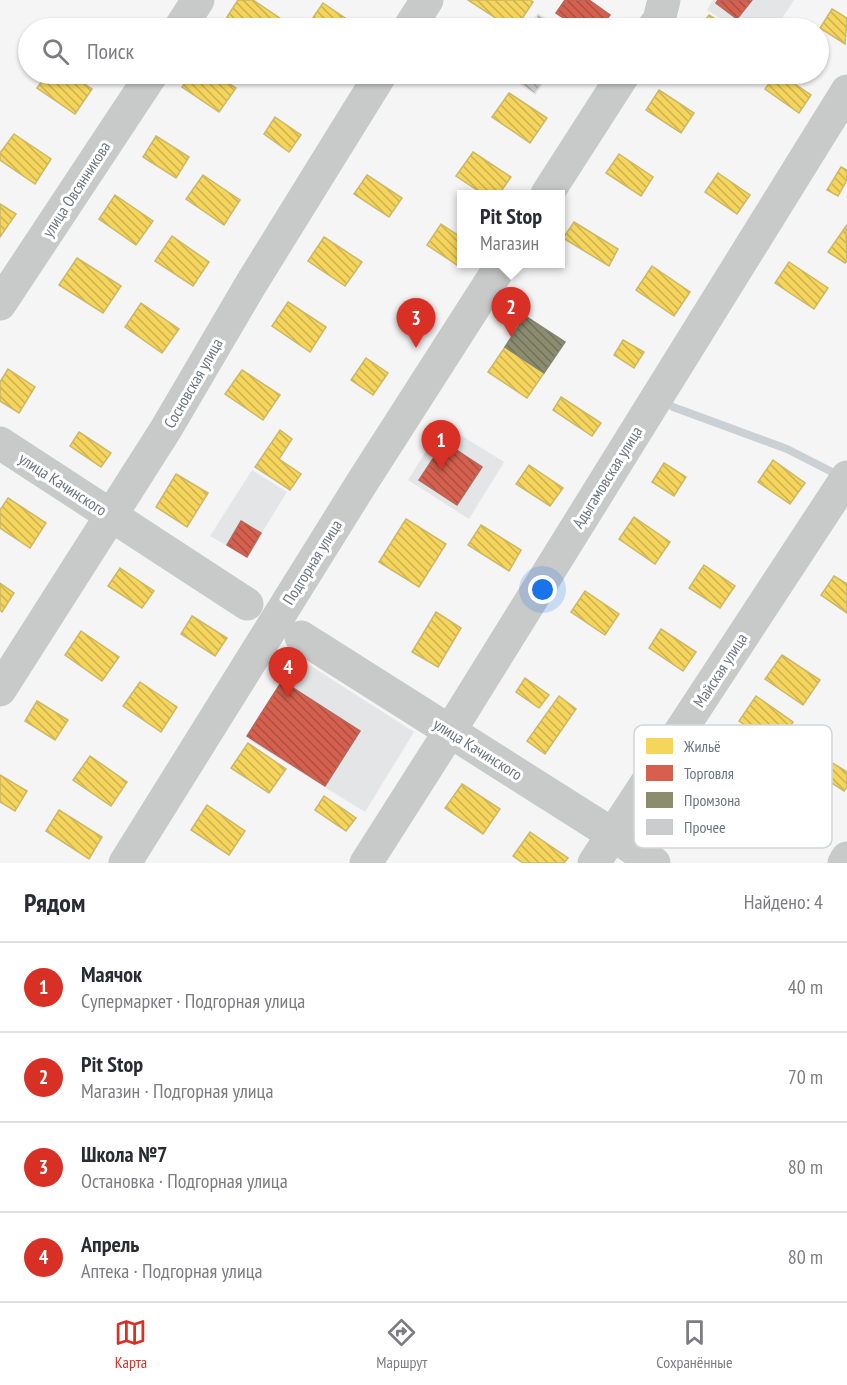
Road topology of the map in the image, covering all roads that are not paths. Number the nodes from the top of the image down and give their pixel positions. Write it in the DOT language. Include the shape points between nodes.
graph roads {
  1 [pos="198,0"];
  2 [pos="427,0"];
  3 [pos="186,18"];
  4 [pos="415,18"];
  5 [pos="145,84"];
  6 [pos="375,84"];
  7 [pos="618,84"];
  8 [pos="847,91"];
  9 [pos="550,190"];
  10 [pos="499,268"];
  11 [pos="0,304"];
  12 [pos="0,443"];
  13 [pos="847,477"];
  14 [pos="111,514"];
  15 [pos="247,604"];
  16 [pos="300,637"];
  17 [pos="0,690"];
  18 [pos="684,725"];
  19 [pos="450,731"];
  20 [pos="634,801"];
  21 [pos="612,834"];
  22 [pos="847,858"];
  23 [pos="125,863"];
  24 [pos="366,863"];
  25 [pos="594,863"];
  26 [pos="654,863"];
  27 [pos="844,863"];
  1 -- 3 [label="street"];
  2 -- 4 [label="street"];
  5 -- 11 [label="street, улица Овсянникова"];
  6 -- 14 [label="street, Сосновская улица"];
  7 -- 9 [label="street"];
  8 -- 19 [label="street, Адыгамовская улица"];
  10 -- 23 [label="street, Подгорная улица"];
  12 -- 14 [label="street, улица Качинского"];
  13 -- 18 [label="street, Майская улица"];
  14 -- 15 [label="street, улица Качинского"];
  14 -- 17 [label="street, Сосновская улица"];
  16 -- 19 [label="street, улица Качинского"];
  19 -- 21 [label="street, улица Качинского"];
  19 -- 24 [label="street, Адыгамовская улица"];
  20 -- 21 [label="street, Майская улица"];
  21 -- 25 [label="street, Майская улица"];
  21 -- 26 [label="street, улица Качинского"];
  22 -- 27 [label="street"];
}
